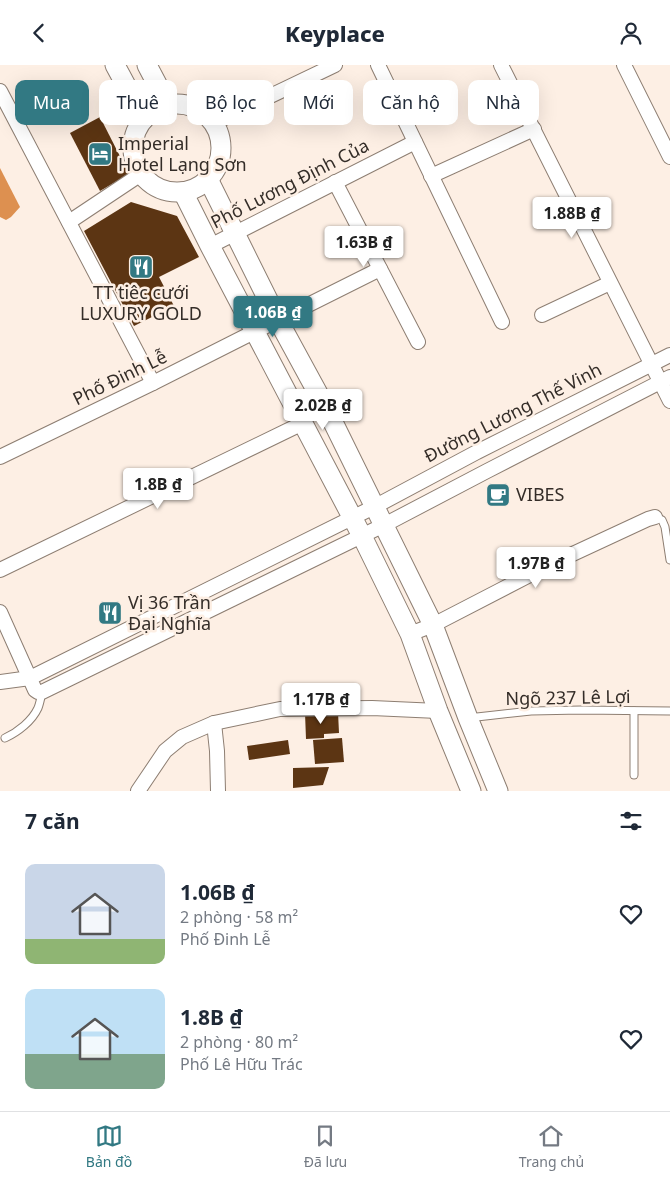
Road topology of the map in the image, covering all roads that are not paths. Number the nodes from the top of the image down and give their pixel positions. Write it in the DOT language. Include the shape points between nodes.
graph roads {
  1 [pos="116,65"];
  2 [pos="147,65"];
  3 [pos="335,65"];
  4 [pos="378,65"];
  5 [pos="501,65"];
  6 [pos="624,65"];
  7 [pos="124,80"];
  8 [pos="155,80"];
  9 [pos="0,91"];
  10 [pos="274,94"];
  11 [pos="140,125"];
  12 [pos="215,125"];
  13 [pos="534,129"];
  14 [pos="414,141"];
  15 [pos="670,157"];
  16 [pos="141,174"];
  17 [pos="431,176"];
  18 [pos="208,179"];
  19 [pos="335,182"];
  20 [pos="183,192"];
  21 [pos="69,222"];
  22 [pos="234,233"];
  23 [pos="210,245"];
  24 [pos="380,269"];
  25 [pos="610,283"];
  26 [pos="542,315"];
  27 [pos="278,320"];
  28 [pos="502,322"];
  29 [pos="256,331"];
  30 [pos="418,341"];
  31 [pos="670,355"];
  32 [pos="651,364"];
  33 [pos="665,379"];
  34 [pos="153,383"];
  35 [pos="670,401"];
  36 [pos="327,410"];
  37 [pos="303,423"];
  38 [pos="477,452"];
  39 [pos="0,457"];
  40 [pos="487,471"];
  41 [pos="374,507"];
  42 [pos="655,517"];
  43 [pos="352,518"];
  44 [pos="384,525"];
  45 [pos="362,536"];
  46 [pos="670,560"];
  47 [pos="0,570"];
  48 [pos="0,612"];
  49 [pos="433,625"];
  50 [pos="410,634"];
  51 [pos="30,678"];
  52 [pos="0,682"];
  53 [pos="42,692"];
  54 [pos="634,711"];
  55 [pos="670,711"];
  56 [pos="441,718"];
  57 [pos="468,718"];
  58 [pos="214,723"];
  59 [pos="6,738"];
  60 [pos="634,775"];
  61 [pos="138,791"];
  62 [pos="218,791"];
  63 [pos="471,791"];
  64 [pos="498,791"];
  1 -- 7 [label="street"];
  2 -- 8 [label="street"];
  3 -- 10 [label="street"];
  4 -- 14 [label="street"];
  5 -- 13 [label="street"];
  6 -- 15 [label="street"];
  9 -- 21 [label="street"];
  11 -- 16 [label="street" via="133,145 134,160"];
  12 -- 18 [label="street" via="222,146 216,170"];
  13 -- 17 [label="street"];
  13 -- 25 [label="street"];
  14 -- 17 [label="street"];
  14 -- 19 [label="street, Phố Lương Định Của"];
  16 -- 20 [label="street" via="160,188"];
  16 -- 21 [label="street"];
  17 -- 28 [label="street"];
  18 -- 20 [label="street"];
  18 -- 22 [label="street"];
  19 -- 22 [label="street, Phố Lương Định Của"];
  19 -- 24 [label="street"];
  20 -- 23 [label="street"];
  21 -- 34 [label="street"];
  22 -- 23 [label="street, Phố Lương Định Của"];
  22 -- 27 [label="street"];
  23 -- 29 [label="street"];
  24 -- 27 [label="street, Phố Đinh Lễ"];
  24 -- 30 [label="street"];
  25 -- 26 [label="street"];
  25 -- 32 [label="street"];
  27 -- 29 [label="street, Phố Đinh Lễ"];
  27 -- 36 [label="street"];
  29 -- 34 [label="street, Phố Đinh Lễ"];
  29 -- 37 [label="street"];
  31 -- 32 [label="street, Đường Lương Thế Vinh"];
  32 -- 33 [label="street"];
  32 -- 38 [label="street, Đường Lương Thế Vinh"];
  33 -- 35 [label="street"];
  33 -- 40 [label="street"];
  34 -- 39 [label="street, Phố Đinh Lễ"];
  36 -- 37 [label="street"];
  36 -- 41 [label="street"];
  37 -- 43 [label="street"];
  37 -- 47 [label="street"];
  38 -- 40 [label="street"];
  38 -- 41 [label="street, Đường Lương Thế Vinh"];
  40 -- 44 [label="street"];
  41 -- 43 [label="street, Đường Lương Thế Vinh"];
  41 -- 44 [label="street"];
  42 -- 46 [label="lane" via="666,527"];
  42 -- 49 [label="street" via="558,561"];
  43 -- 45 [label="street"];
  43 -- 51 [label="street, Đường Lương Thế Vinh"];
  44 -- 45 [label="street"];
  44 -- 49 [label="street"];
  45 -- 50 [label="street"];
  45 -- 53 [label="street"];
  48 -- 51 [label="street"];
  49 -- 50 [label="street"];
  49 -- 57 [label="street"];
  50 -- 56 [label="street"];
  51 -- 52 [label="street, Đường Lương Thế Vinh"];
  51 -- 53 [label="street" via="36,690"];
  53 -- 59 [label="lane" via="30,719"];
  54 -- 55 [label="lane, Ngõ 237 Lê Lợi"];
  54 -- 57 [label="lane, Ngõ 237 Lê Lợi" via="531,711"];
  54 -- 60 [label="lane"];
  56 -- 57 [label="street"];
  56 -- 58 [label="street" via="372,708 280,709"];
  56 -- 63 [label="street"];
  57 -- 64 [label="street"];
  58 -- 61 [label="street" via="182,737 165,751"];
  58 -- 62 [label="street"];
}
